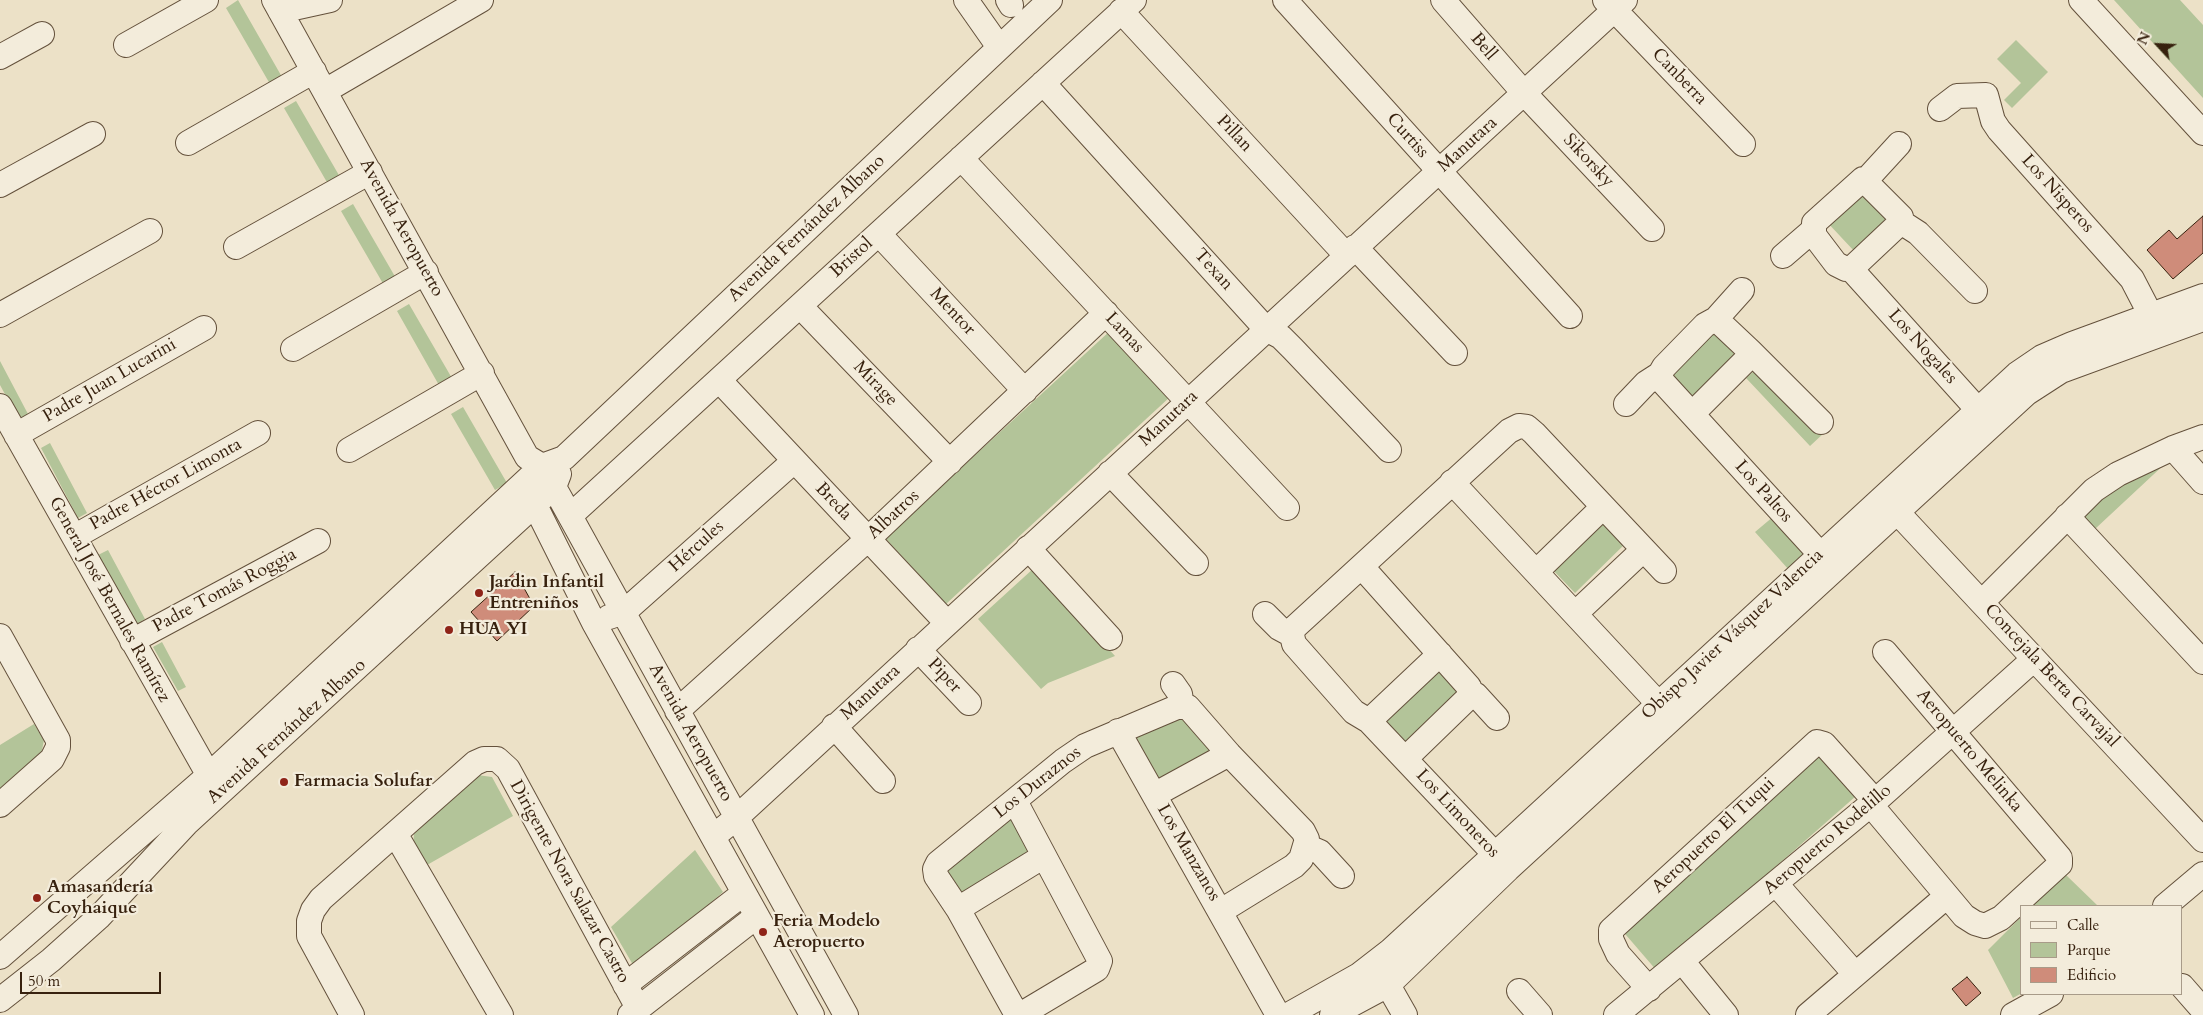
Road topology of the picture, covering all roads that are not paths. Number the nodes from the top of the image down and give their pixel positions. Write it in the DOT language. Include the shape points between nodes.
graph roads {
  1 [pos="206,0"];
  2 [pos="330,0"];
  3 [pos="481,0"];
  4 [pos="966,0"];
  5 [pos="1050,0"];
  6 [pos="1285,0"];
  7 [pos="1443,0"];
  8 [pos="2081,0"];
  9 [pos="1615,3"];
  10 [pos="277,5"];
  11 [pos="1128,6"];
  12 [pos="42,34"];
  13 [pos="126,45"];
  14 [pos="999,47"];
  15 [pos="0,57"];
  16 [pos="314,71"];
  17 [pos="1043,83"];
  18 [pos="325,91"];
  19 [pos="1524,94"];
  20 [pos="1940,108"];
  21 [pos="2203,133"];
  22 [pos="93,134"];
  23 [pos="188,143"];
  24 [pos="1743,144"];
  25 [pos="1899,144"];
  26 [pos="961,158"];
  27 [pos="370,172"];
  28 [pos="1438,172"];
  29 [pos="1866,180"];
  30 [pos="0,185"];
  31 [pos="1901,222"];
  32 [pos="1652,229"];
  33 [pos="150,231"];
  34 [pos="1812,231"];
  35 [pos="879,234"];
  36 [pos="236,247"];
  37 [pos="1351,252"];
  38 [pos="1783,256"];
  39 [pos="1851,269"];
  40 [pos="426,272"];
  41 [pos="1742,290"];
  42 [pos="1975,291"];
  43 [pos="2203,296"];
  44 [pos="800,306"];
  45 [pos="1106,313"];
  46 [pos="0,315"];
  47 [pos="1570,316"];
  48 [pos="1716,319"];
  49 [pos="2203,319"];
  50 [pos="2152,326"];
  51 [pos="204,328"];
  52 [pos="1266,328"];
  53 [pos="293,349"];
  54 [pos="1750,350"];
  55 [pos="1455,353"];
  56 [pos="482,373"];
  57 [pos="1660,374"];
  58 [pos="719,380"];
  59 [pos="1025,390"];
  60 [pos="1188,402"];
  61 [pos="1626,404"];
  62 [pos="0,406"];
  63 [pos="1693,413"];
  64 [pos="1985,417"];
  65 [pos="1821,422"];
  66 [pos="258,434"];
  67 [pos="16,435"];
  68 [pos="2203,437"];
  69 [pos="2173,448"];
  70 [pos="349,450"];
  71 [pos="1389,450"];
  72 [pos="564,458"];
  73 [pos="794,461"];
  74 [pos="950,462"];
  75 [pos="531,468"];
  76 [pos="1110,473"];
  77 [pos="1452,482"];
  78 [pos="2203,482"];
  79 [pos="554,488"];
  80 [pos="1603,506"];
  81 [pos="534,507"];
  82 [pos="1287,508"];
  83 [pos="1898,513"];
  84 [pos="570,516"];
  85 [pos="2067,516"];
  86 [pos="74,537"];
  87 [pos="868,539"];
  88 [pos="318,541"];
  89 [pos="1028,548"];
  90 [pos="1643,550"];
  91 [pos="1196,563"];
  92 [pos="1827,563"];
  93 [pos="1362,567"];
  94 [pos="1537,571"];
  95 [pos="1664,571"];
  96 [pos="1982,602"];
  97 [pos="624,612"];
  98 [pos="1576,613"];
  99 [pos="1264,614"];
  100 [pos="594,623"];
  101 [pos="947,623"];
  102 [pos="1292,635"];
  103 [pos="0,636"];
  104 [pos="1110,638"];
  105 [pos="132,641"];
  106 [pos="918,649"];
  107 [pos="1885,652"];
  108 [pos="1440,654"];
  109 [pos="2034,659"];
  110 [pos="2203,662"];
  111 [pos="1173,684"];
  112 [pos="1470,692"];
  113 [pos="969,703"];
  114 [pos="1182,706"];
  115 [pos="677,711"];
  116 [pos="1665,711"];
  117 [pos="1497,718"];
  118 [pos="1369,721"];
  119 [pos="834,726"];
  120 [pos="1118,731"];
  121 [pos="1953,732"];
  122 [pos="1229,754"];
  123 [pos="1405,759"];
  124 [pos="883,781"];
  125 [pos="214,785"];
  126 [pos="1154,795"];
  127 [pos="1015,801"];
  128 [pos="1873,803"];
  129 [pos="0,805"];
  130 [pos="736,818"];
  131 [pos="396,835"];
  132 [pos="713,837"];
  133 [pos="2203,840"];
  134 [pos="1306,846"];
  135 [pos="1044,856"];
  136 [pos="1502,862"];
  137 [pos="2203,874"];
  138 [pos="1342,876"];
  139 [pos="1776,884"];
  140 [pos="744,893"];
  141 [pos="1947,896"];
  142 [pos="2165,905"];
  143 [pos="958,909"];
  144 [pos="1222,911"];
  145 [pos="757,916"];
  146 [pos="0,957"];
  147 [pos="1682,961"];
  148 [pos="1375,963"];
  149 [pos="1855,974"];
  150 [pos="1388,985"];
  151 [pos="625,986"];
  152 [pos="2183,987"];
  153 [pos="1649,989"];
  154 [pos="1519,991"];
  155 [pos="0,1000"];
  156 [pos="2047,1003"];
  157 [pos="2203,1010"];
  158 [pos="634,1012"];
  159 [pos="352,1015"];
  160 [pos="501,1015"];
  161 [pos="812,1015"];
  162 [pos="846,1015"];
  163 [pos="1019,1015"];
  164 [pos="1278,1015"];
  165 [pos="1288,1015"];
  166 [pos="1332,1015"];
  167 [pos="1405,1015"];
  168 [pos="1540,1015"];
  169 [pos="1616,1015"];
  170 [pos="1726,1015"];
  171 [pos="1808,1015"];
  172 [pos="2013,1015"];
  1 -- 13 [label="street"];
  2 -- 10 [label="street"];
  3 -- 18 [label="street"];
  4 -- 14 [label="street"];
  5 -- 14 [label="street, Avenida Fernández Albano"];
  6 -- 28 [label="street, Curtiss"];
  7 -- 19 [label="street, Bell"];
  8 -- 21 [label="street"];
  9 -- 19 [label="street, Manutara"];
  9 -- 24 [label="street, Canberra"];
  10 -- 16 [label="street, Avenida Aeropuerto"];
  11 -- 17 [label="street, Bristol"];
  11 -- 37 [label="street, Pillan"];
  12 -- 15 [label="street"];
  14 -- 72 [label="street, Avenida Fernández Albano"];
  16 -- 18 [label="street, Avenida Aeropuerto"];
  16 -- 23 [label="street"];
  17 -- 26 [label="street, Bristol"];
  17 -- 52 [label="street, Texan"];
  18 -- 27 [label="street, Avenida Aeropuerto"];
  19 -- 28 [label="street, Manutara"];
  19 -- 32 [label="street, Sikorsky"];
  20 -- 50 [label="street, Los Nisperos" via="1957,96 1986,94 1992,122 2124,268 2139,290"];
  22 -- 30 [label="street"];
  25 -- 29 [label="street"];
  26 -- 35 [label="street, Bristol"];
  26 -- 45 [label="street, Lamas"];
  27 -- 36 [label="street"];
  27 -- 40 [label="street, Avenida Aeropuerto"];
  28 -- 37 [label="street, Manutara"];
  28 -- 47 [label="street, Curtiss"];
  29 -- 31 [label="street" via="1901,217"];
  29 -- 34 [label="street" via="1860,180 1814,223"];
  31 -- 39 [label="street"];
  31 -- 42 [label="street" via="1918,233"];
  33 -- 46 [label="street"];
  34 -- 38 [label="street"];
  34 -- 39 [label="street, Los Nogales" via="1836,264"];
  35 -- 44 [label="street, Bristol"];
  35 -- 59 [label="street, Mentor"];
  37 -- 52 [label="street, Manutara"];
  37 -- 55 [label="street, Pillan"];
  39 -- 64 [label="street, Los Nogales"];
  40 -- 53 [label="street"];
  40 -- 56 [label="street, Avenida Aeropuerto"];
  41 -- 48 [label="street"];
  43 -- 50 [label="street, Obispo Javier Vásquez Valencia"];
  44 -- 58 [label="street, Bristol"];
  44 -- 74 [label="street, Mirage"];
  45 -- 59 [label="street, Albatros"];
  45 -- 60 [label="street, Lamas"];
  48 -- 54 [label="street"];
  48 -- 57 [label="street" via="1704,325"];
  49 -- 50 [label="street, Obispo Javier Vásquez Valencia"];
  50 -- 64 [label="street, Obispo Javier Vásquez Valencia" via="2056,374"];
  51 -- 67 [label="street, Padre Juan Lucarini"];
  52 -- 60 [label="street, Manutara"];
  52 -- 71 [label="street, Texan" via="1293,348"];
  54 -- 63 [label="street" via="1750,356"];
  54 -- 65 [label="street"];
  56 -- 70 [label="street"];
  56 -- 75 [label="street, Avenida Aeropuerto"];
  57 -- 61 [label="street" via="1646,383"];
  57 -- 63 [label="street, Los Paltos" via="1665,384"];
  58 -- 73 [label="street, Breda"];
  58 -- 84 [label="street, Bristol"];
  59 -- 74 [label="street, Albatros"];
  60 -- 76 [label="street, Manutara"];
  60 -- 82 [label="street, Lamas"];
  62 -- 67 [label="street, General José Bernales Ramírez"];
  63 -- 92 [label="street, Los Paltos"];
  64 -- 83 [label="street, Obispo Javier Vásquez Valencia"];
  64 -- 92 [label="street, Obispo Javier Vásquez Valencia"];
  66 -- 86 [label="street, Padre Héctor Limonta"];
  67 -- 86 [label="street, General José Bernales Ramírez"];
  68 -- 69 [label="street"];
  69 -- 78 [label="street"];
  69 -- 85 [label="street" via="2118,474 2094,490"];
  72 -- 75 [label="street, Avenida Fernández Albano"];
  72 -- 79 [label="street, Avenida Fernández Albano"];
  73 -- 87 [label="street, Breda"];
  73 -- 97 [label="street, Hércules"];
  74 -- 87 [label="street, Albatros"];
  75 -- 79 [label="street, Avenida Aeropuerto"];
  75 -- 81 [label="street, Avenida Aeropuerto"];
  75 -- 125 [label="street, Avenida Fernández Albano"];
  76 -- 89 [label="street, Manutara"];
  76 -- 91 [label="street"];
  77 -- 80 [label="street" via="1509,431 1519,426 1527,427"];
  77 -- 93 [label="street"];
  77 -- 94 [label="street"];
  79 -- 81 [label="street, Avenida Fernández Albano"];
  79 -- 84 [label="street, Avenida Aeropuerto"];
  80 -- 90 [label="street"];
  80 -- 94 [label="street"];
  81 -- 100 [label="street, Avenida Aeropuerto"];
  81 -- 125 [label="street, Avenida Fernández Albano"];
  83 -- 92 [label="street, Obispo Javier Vásquez Valencia"];
  83 -- 96 [label="street, Concejala Berta Carvajal"];
  84 -- 97 [label="street, Avenida Aeropuerto"];
  85 -- 96 [label="street"];
  85 -- 110 [label="street"];
  86 -- 105 [label="street, General José Bernales Ramírez"];
  87 -- 101 [label="street, Breda"];
  87 -- 115 [label="street, Albatros"];
  88 -- 105 [label="street, Padre Tomás Roggia"];
  89 -- 101 [label="street, Manutara"];
  89 -- 104 [label="street"];
  90 -- 95 [label="street"];
  90 -- 98 [label="street"];
  92 -- 116 [label="street, Obispo Javier Vásquez Valencia"];
  93 -- 102 [label="street" via="1306,616 1294,628"];
  93 -- 108 [label="street"];
  94 -- 98 [label="street"];
  96 -- 109 [label="street, Concejala Berta Carvajal"];
  97 -- 100 [label="street, Hércules"];
  97 -- 115 [label="street, Avenida Aeropuerto"];
  98 -- 116 [label="street"];
  99 -- 102 [label="street, Los Limoneros"];
  100 -- 132 [label="street, Avenida Aeropuerto"];
  101 -- 106 [label="street, Manutara"];
  102 -- 118 [label="street, Los Limoneros" via="1294,644 1354,712"];
  103 -- 129 [label="street" via="58,740 52,759"];
  105 -- 125 [label="street, General José Bernales Ramírez"];
  106 -- 113 [label="street, Piper"];
  106 -- 119 [label="street, Manutara"];
  107 -- 121 [label="street, Aeropuerto Melinka"];
  108 -- 112 [label="street"];
  108 -- 118 [label="street"];
  109 -- 121 [label="street, Aeropuerto Rodelillo"];
  109 -- 133 [label="street, Concejala Berta Carvajal"];
  111 -- 114 [label="street" via="1180,694"];
  112 -- 117 [label="street"];
  112 -- 123 [label="street, Los Limoneros" via="1469,697"];
  114 -- 120 [label="street, Los Duraznos"];
  114 -- 122 [label="street" via="1194,712"];
  115 -- 130 [label="street, Avenida Aeropuerto"];
  116 -- 136 [label="street, Obispo Javier Vásquez Valencia"];
  118 -- 123 [label="street, Los Limoneros"];
  119 -- 124 [label="street"];
  119 -- 130 [label="street, Manutara"];
  120 -- 126 [label="street, Los Manzanos"];
  120 -- 127 [label="street, Los Duraznos" via="1076,752"];
  121 -- 128 [label="street, Aeropuerto Rodelillo"];
  121 -- 141 [label="street, Aeropuerto Melinka" via="2053,849 2060,858 2060,864 2001,918 1985,926 1964,916"];
  122 -- 126 [label="street, Los Manzanos"];
  122 -- 134 [label="street" via="1303,831"];
  123 -- 136 [label="street, Los Limoneros"];
  125 -- 146 [label="street, Avenida Fernández Albano"];
  125 -- 155 [label="street, Avenida Fernández Albano" via="118,898 51,960"];
  126 -- 144 [label="street, Los Manzanos" via="1207,891"];
  127 -- 135 [label="street"];
  127 -- 143 [label="street, Los Duraznos" via="938,862 928,861"];
  128 -- 139 [label="street, Aeropuerto Rodelillo"];
  128 -- 141 [label="street"];
  128 -- 153 [label="street, Aeropuerto El Tuqui" via="1824,744 1817,742 1611,930 1618,954"];
  130 -- 132 [label="street, Manutara"];
  130 -- 162 [label="street, Avenida Aeropuerto"];
  131 -- 151 [label="street, Dirigente Nora Salazar Castro" via="475,763 497,759 508,769"];
  131 -- 159 [label="street" via="321,899 309,921 309,936"];
  131 -- 160 [label="street"];
  132 -- 140 [label="street, Avenida Aeropuerto"];
  134 -- 138 [label="street" via="1320,852"];
  134 -- 144 [label="street, Los Manzanos" via="1294,866"];
  135 -- 143 [label="street"];
  135 -- 163 [label="street" via="1099,956 1100,965"];
  136 -- 148 [label="street, Obispo Javier Vásquez Valencia"];
  136 -- 150 [label="street, Obispo Javier Vásquez Valencia"];
  137 -- 142 [label="street"];
  139 -- 147 [label="street, Aeropuerto Rodelillo"];
  139 -- 149 [label="street"];
  140 -- 145 [label="street, Avenida Aeropuerto"];
  140 -- 151 [label="street"];
  141 -- 149 [label="street"];
  143 -- 163 [label="street, Los Duraznos"];
  144 -- 164 [label="street, Los Manzanos"];
  145 -- 158 [label="street"];
  145 -- 161 [label="street, Avenida Aeropuerto"];
  147 -- 153 [label="street, Aeropuerto Rodelillo"];
  147 -- 170 [label="street"];
  148 -- 150 [label="street"];
  148 -- 165 [label="street, Obispo Javier Vásquez Valencia"];
  149 -- 171 [label="street"];
  150 -- 166 [label="street, Obispo Javier Vásquez Valencia"];
  150 -- 167 [label="street"];
  151 -- 158 [label="street, Dirigente Nora Salazar Castro"];
  152 -- 157 [label="street"];
  153 -- 169 [label="street, Aeropuerto Rodelillo"];
  154 -- 168 [label="street"];
  156 -- 172 [label="street"];
}
